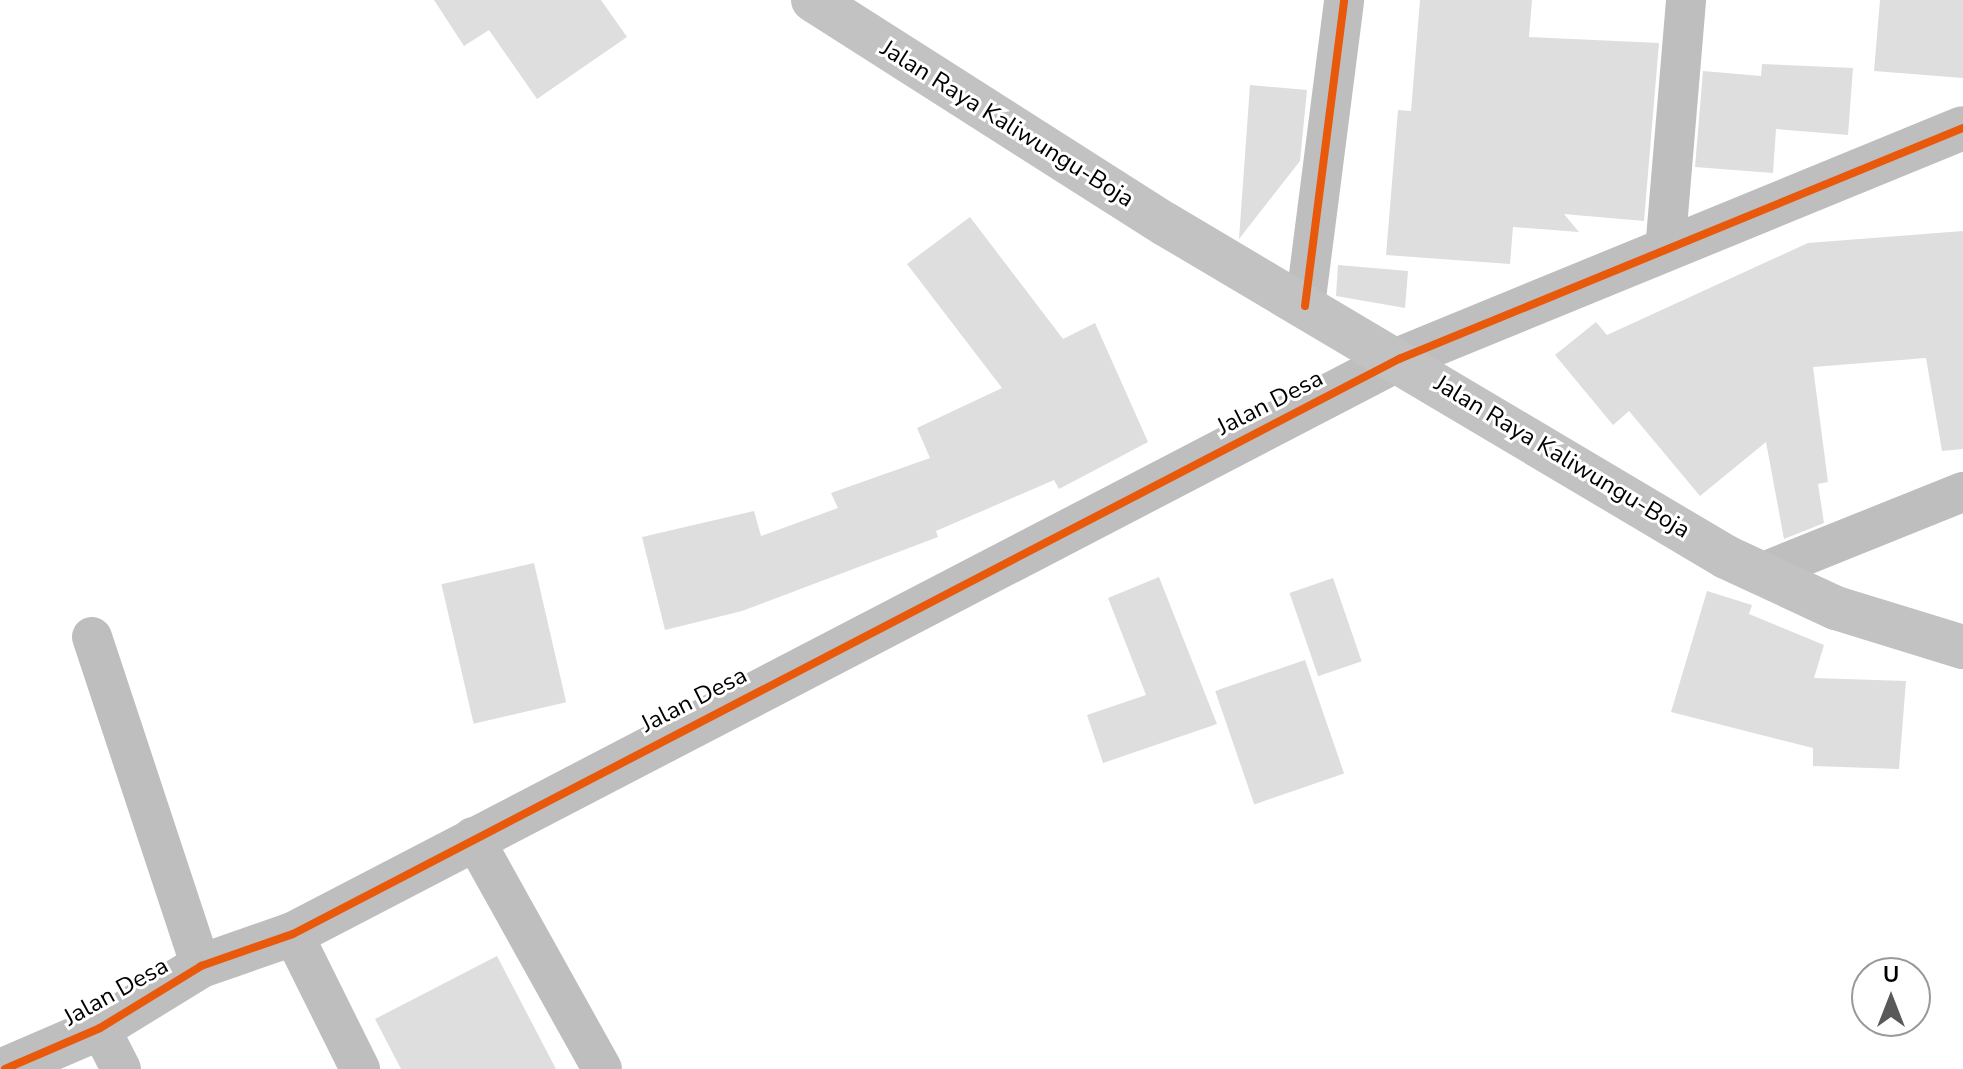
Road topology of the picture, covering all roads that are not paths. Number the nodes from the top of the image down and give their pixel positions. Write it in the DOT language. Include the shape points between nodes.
graph roads {
  1 [pos="813,0"];
  2 [pos="1344,0"];
  3 [pos="1686,0"];
  4 [pos="1963,128"];
  5 [pos="1665,251"];
  6 [pos="1305,306"];
  7 [pos="1399,359"];
  8 [pos="1963,492"];
  9 [pos="1761,573"];
  10 [pos="92,637"];
  11 [pos="1963,647"];
  12 [pos="473,837"];
  13 [pos="293,934"];
  14 [pos="201,966"];
  15 [pos="100,1028"];
  16 [pos="5,1069"];
  17 [pos="121,1069"];
  18 [pos="360,1069"];
  19 [pos="602,1069"];
  1 -- 6 [label="main road, Jalan Raya Kaliwungu-Boja"];
  2 -- 6 [label="street"];
  3 -- 5 [label="street"];
  4 -- 5 [label="street, Jalan Desa"];
  5 -- 7 [label="street, Jalan Desa"];
  6 -- 7 [label="main road, Jalan Raya Kaliwungu-Boja"];
  7 -- 9 [label="main road, Jalan Raya Kaliwungu-Boja"];
  7 -- 12 [label="street, Jalan Desa"];
  8 -- 9 [label="street"];
  9 -- 11 [label="main road, Jalan Raya Kaliwungu-Boja" via="1836,608"];
  10 -- 14 [label="street"];
  12 -- 13 [label="street, Jalan Desa"];
  12 -- 19 [label="street"];
  13 -- 14 [label="street, Jalan Desa"];
  13 -- 18 [label="street"];
  14 -- 15 [label="street, Jalan Desa"];
  15 -- 16 [label="street, Jalan Desa"];
  15 -- 17 [label="street"];
}
